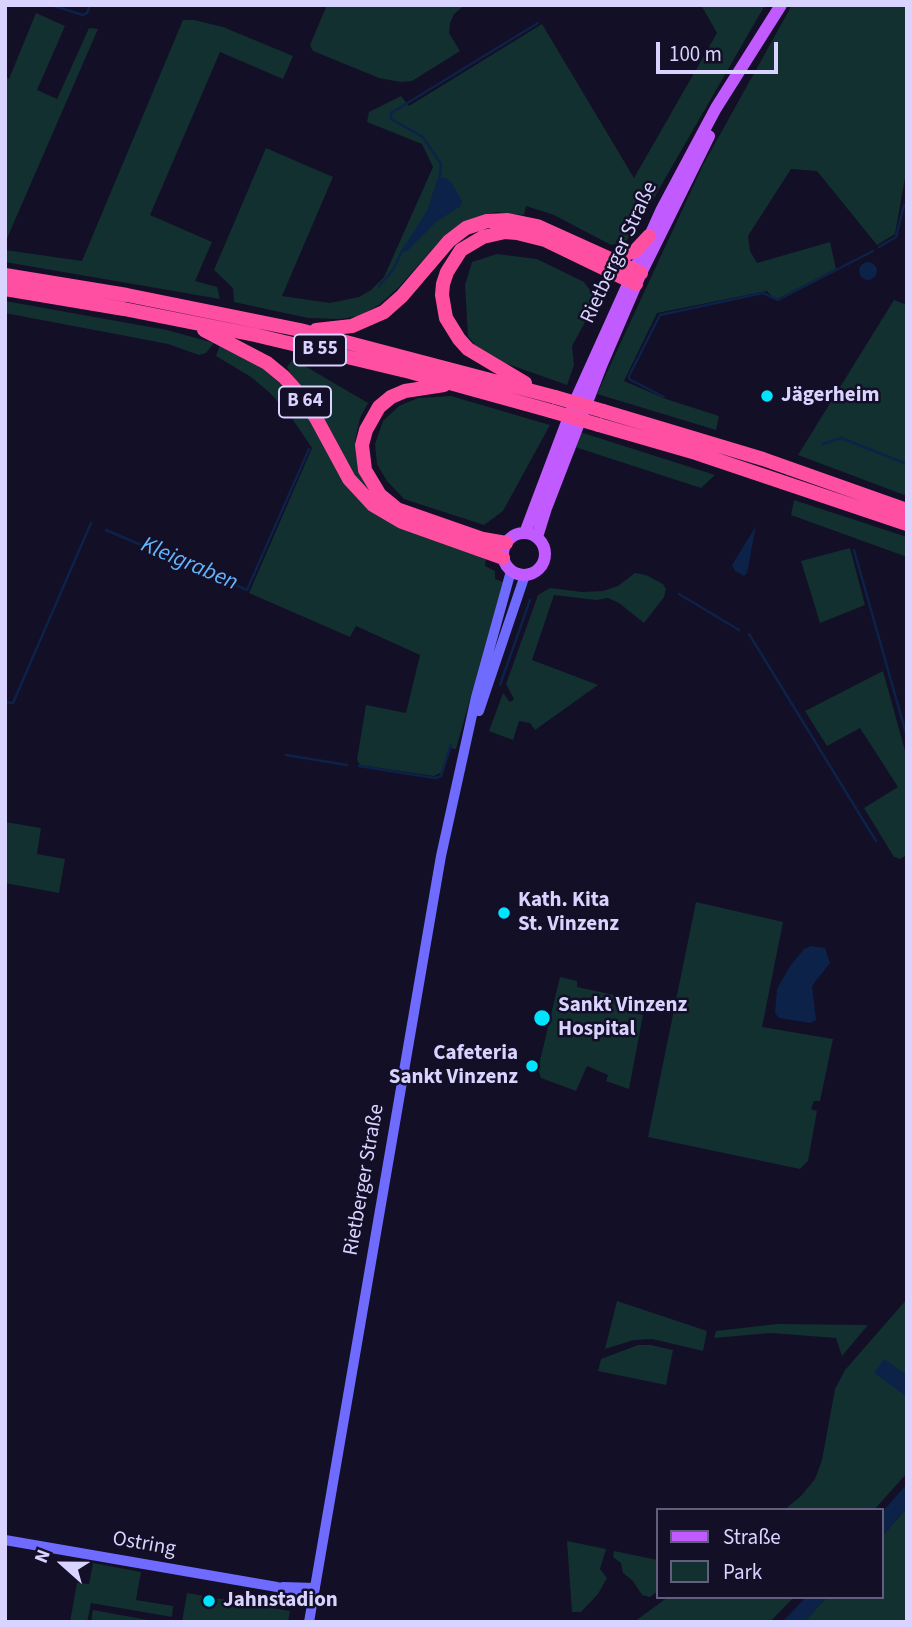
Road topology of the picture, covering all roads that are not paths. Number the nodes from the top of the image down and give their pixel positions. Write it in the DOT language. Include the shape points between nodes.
graph roads {
  1 [pos="781,5"];
  2 [pos="649,236"];
  3 [pos="612,259"];
  4 [pos="5,275"];
  5 [pos="634,276"];
  6 [pos="5,289"];
  7 [pos="184,320"];
  8 [pos="300,330"];
  9 [pos="456,384"];
  10 [pos="550,401"];
  11 [pos="814,485"];
  12 [pos="907,510"];
  13 [pos="907,524"];
  14 [pos="531,535"];
  15 [pos="504,551"];
  16 [pos="511,571"];
  17 [pos="525,575"];
  18 [pos="466,747"];
  19 [pos="5,1540"];
  20 [pos="314,1594"];
  21 [pos="309,1622"];
  1 -- 2 [label="main road, Rietberger Straße" via="716,108"];
  1 -- 5 [label="main road, Rietberger Straße"];
  2 -- 3 [label="highway" via="635,251"];
  2 -- 5 [label="main road, Rietberger Straße"];
  3 -- 5 [label="highway"];
  3 -- 8 [label="highway" via="528,223 487,221 454,236 402,296 373,318 340,328"];
  4 -- 8 [label="highway"];
  5 -- 10 [label="highway, B 55" via="517,233 483,237 453,260 442,295 451,329 479,357"];
  5 -- 14 [label="main road, Rietberger Straße" via="573,406"];
  6 -- 7 [label="highway, B 64"];
  7 -- 9 [label="highway, B 55"];
  7 -- 15 [label="highway, B 64" via="240,347 284,377 316,418 349,479 373,505 402,522"];
  8 -- 10 [label="highway, B 55"];
  9 -- 10 [label="highway, B 55"];
  9 -- 15 [label="highway, B 55" via="405,391 379,407 362,444 365,470 380,495 397,509"];
  10 -- 11 [label="highway, B 55, bridge"];
  11 -- 12 [label="highway, B 55"];
  11 -- 13 [label="highway, B 55"];
  14 -- 15 [label="main road" via="511,537"];
  14 -- 17 [label="main road" via="545,548 543,563"];
  15 -- 16 [label="main road"];
  16 -- 17 [label="main road"];
  16 -- 18 [label="street, Rietberger Straße"];
  17 -- 18 [label="street, Rietberger Straße"];
  18 -- 20 [label="street, Rietberger Straße" via="435,887"];
  19 -- 20 [label="street, Ostring" via="277,1587 304,1586"];
  20 -- 21 [label="street, Rietberger Straße"];
}
